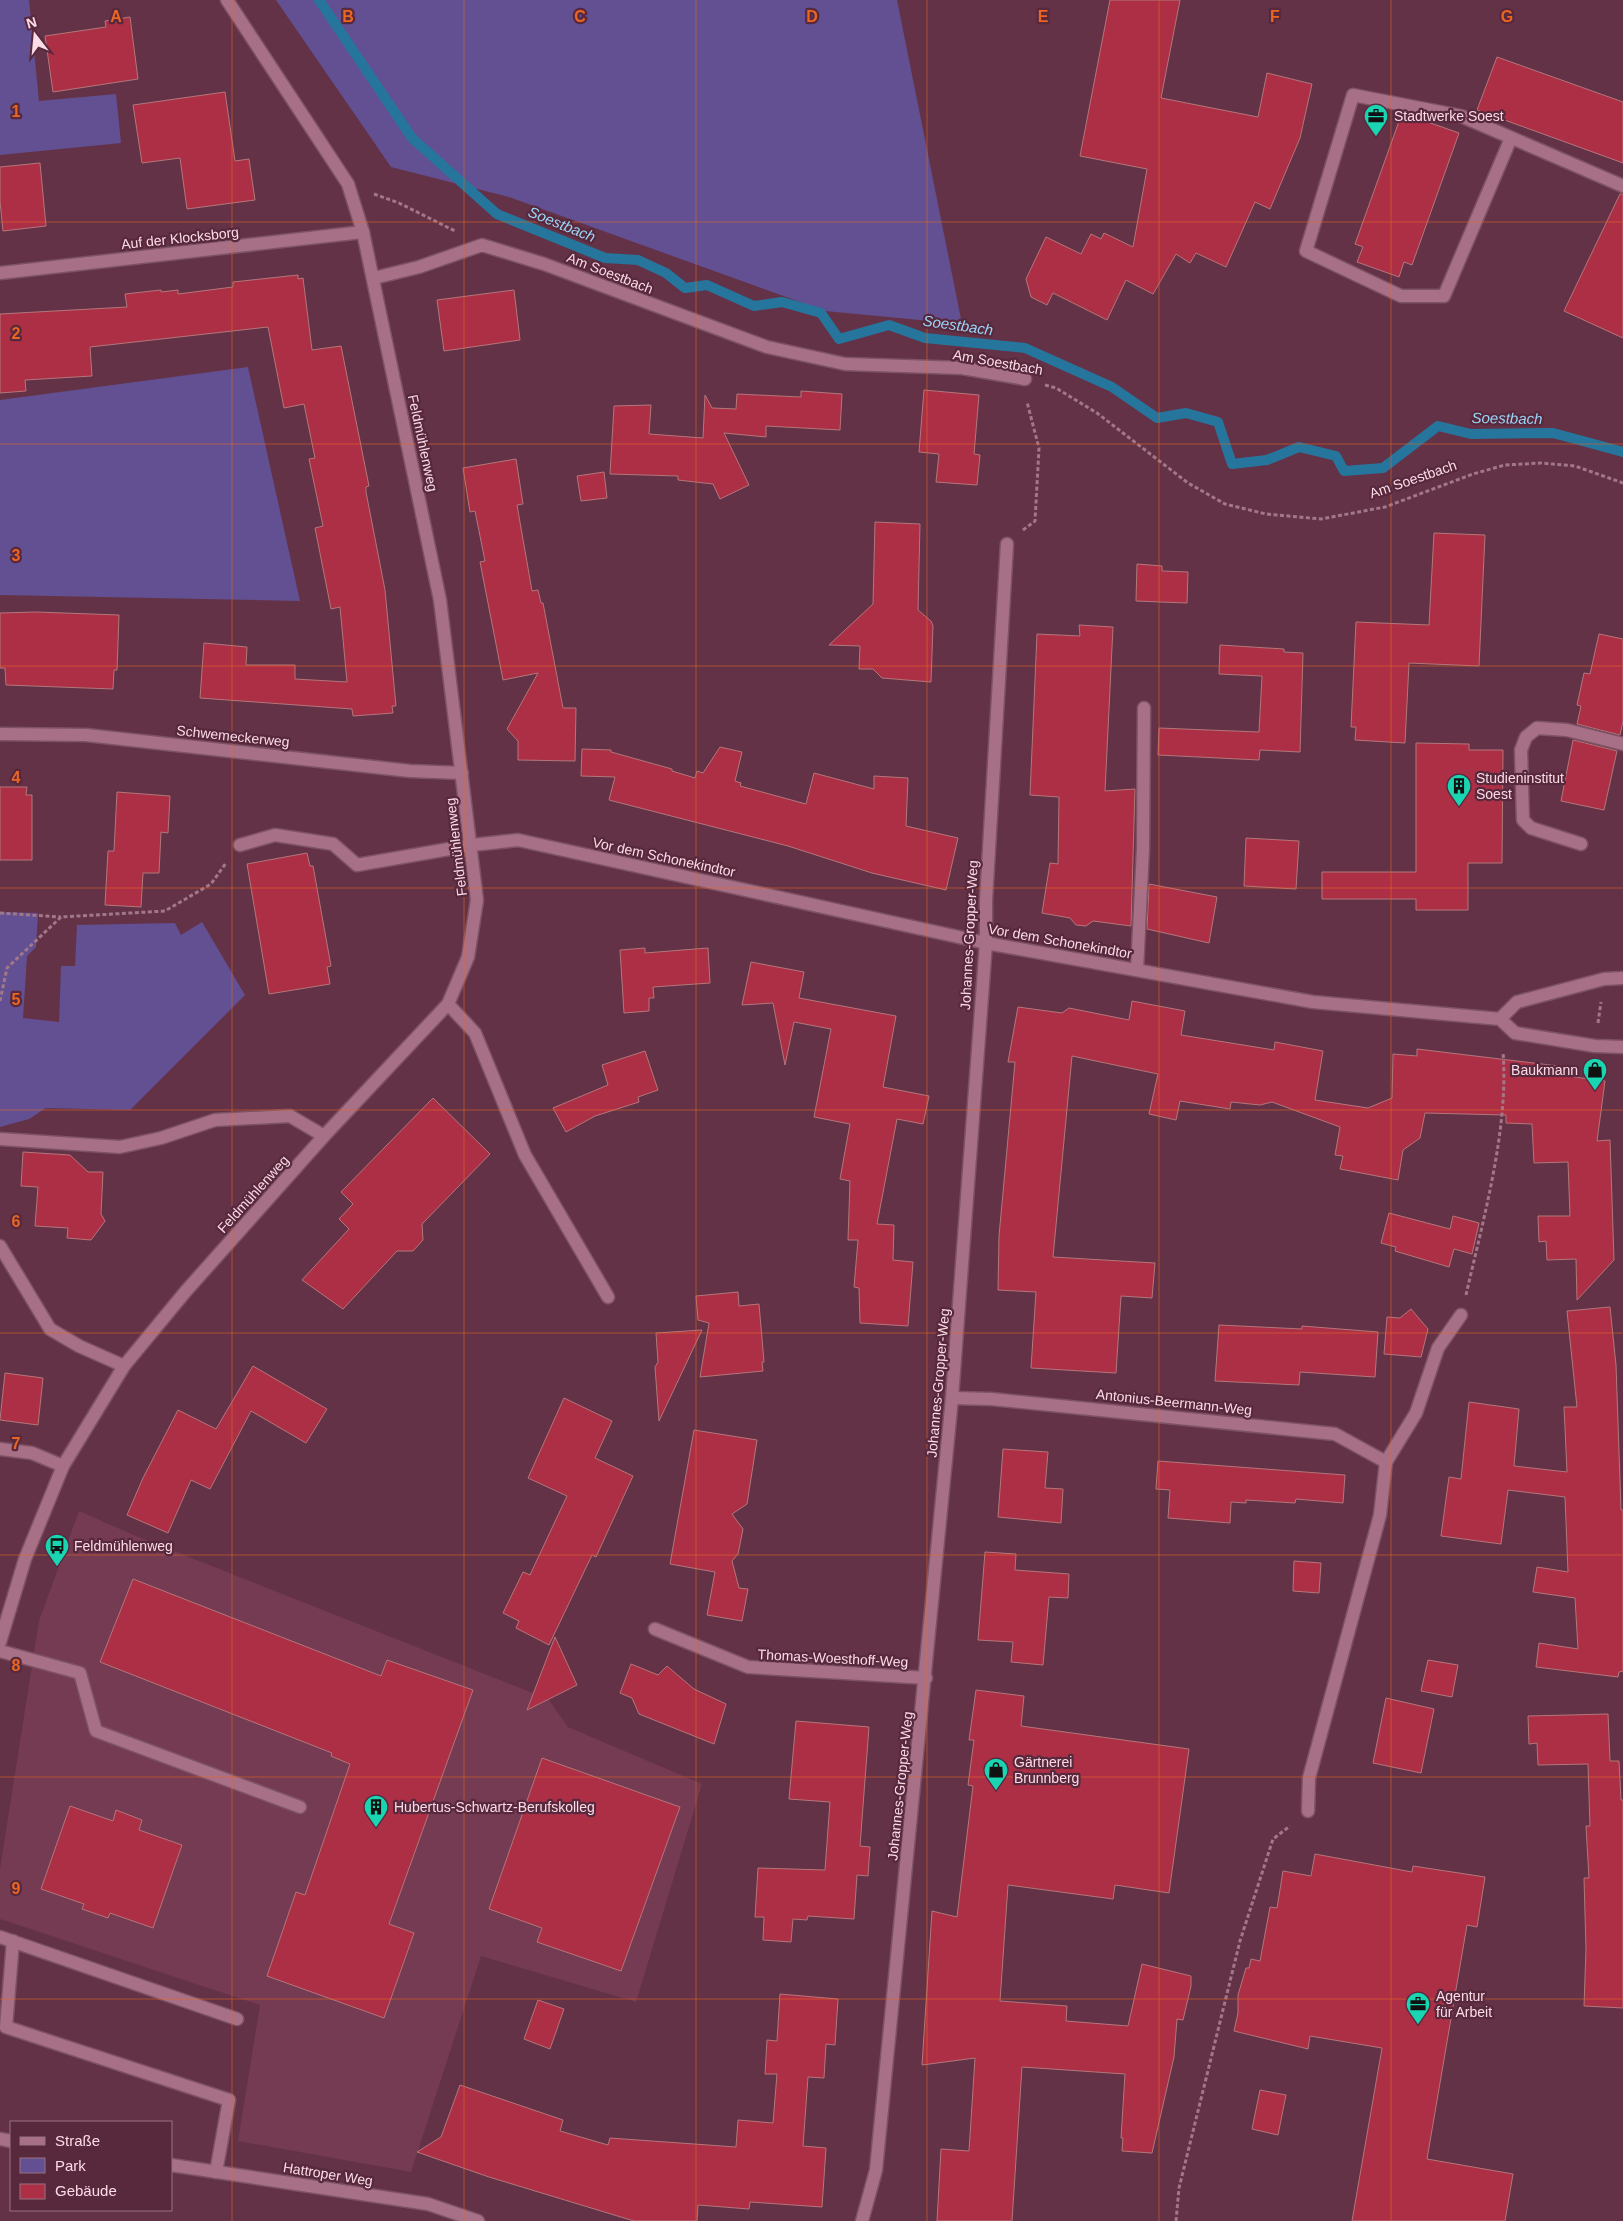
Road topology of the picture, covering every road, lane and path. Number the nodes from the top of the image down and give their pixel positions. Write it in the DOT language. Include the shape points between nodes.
graph roads {
  1 [pos="227,0"];
  2 [pos="1512,138"];
  3 [pos="348,184"];
  4 [pos="1623,186"];
  5 [pos="363,232"];
  6 [pos="482,244"];
  7 [pos="0,273"];
  8 [pos="374,278"];
  9 [pos="1025,379"];
  10 [pos="1623,483"];
  11 [pos="1008,544"];
  12 [pos="1144,708"];
  13 [pos="0,734"];
  14 [pos="1623,744"];
  15 [pos="462,773"];
  16 [pos="240,844"];
  17 [pos="1581,844"];
  18 [pos="472,845"];
  19 [pos="0,913"];
  20 [pos="61,918"];
  21 [pos="986,943"];
  22 [pos="1137,970"];
  23 [pos="1623,978"];
  24 [pos="1604,979"];
  25 [pos="0,1001"];
  26 [pos="448,1004"];
  27 [pos="1500,1019"];
  28 [pos="1596,1046"];
  29 [pos="1623,1047"];
  30 [pos="324,1136"];
  31 [pos="0,1139"];
  32 [pos="0,1246"];
  33 [pos="608,1297"];
  34 [pos="1461,1315"];
  35 [pos="124,1366"];
  36 [pos="952,1398"];
  37 [pos="0,1449"];
  38 [pos="1386,1462"];
  39 [pos="63,1466"];
  40 [pos="655,1629"];
  41 [pos="0,1642"];
  42 [pos="0,1651"];
  43 [pos="926,1678"];
  44 [pos="300,1807"];
  45 [pos="1308,1811"];
  46 [pos="0,1937"];
  47 [pos="12,1941"];
  48 [pos="237,2019"];
  49 [pos="172,2166"];
  50 [pos="216,2172"];
  51 [pos="478,2221"];
  52 [pos="862,2221"];
  53 [pos="1176,2221"];
  1 -- 3 [label="street, Feldmühlenweg"];
  2 -- 2 [label="street" via="1461,116 1353,95 1306,251 1401,296 1444,296"];
  2 -- 4 [label="street"];
  3 -- 5 [label="street, Feldmühlenweg"];
  3 -- 6 [label="path" via="399,203"];
  5 -- 7 [label="street, Auf der Klocksborg"];
  5 -- 8 [label="street, Feldmühlenweg"];
  6 -- 8 [label="street" via="419,267"];
  6 -- 9 [label="street, Am Soestbach" via="767,347 845,364 962,368"];
  8 -- 15 [label="street, Feldmühlenweg" via="440,600"];
  9 -- 10 [label="path, Am Soestbach" via="1056,388 1097,413 1188,483 1225,504 1266,514 1321,519 1385,507 1505,465 1541,463 1575,466"];
  9 -- 11 [label="path" via="1027,404 1039,448 1035,521"];
  11 -- 21 [label="street, Johannes-Gropper-Weg"];
  12 -- 22 [label="street" via="1143,848"];
  13 -- 15 [label="street, Schwemeckerweg" via="86,735 410,771"];
  14 -- 17 [label="street" via="1567,730 1537,728 1526,737 1521,750 1523,820 1531,828"];
  15 -- 18 [label="street, Feldmühlenweg"];
  16 -- 18 [label="street, Vor dem Schonekindtor" via="275,834 333,844 357,865"];
  16 -- 20 [label="path" via="211,884 165,911"];
  18 -- 21 [label="street, Vor dem Schonekindtor" via="518,840"];
  18 -- 26 [label="street, Feldmühlenweg" via="477,900 468,957"];
  19 -- 20 [label="path"];
  20 -- 25 [label="path" via="7,968"];
  21 -- 22 [label="street, Vor dem Schonekindtor"];
  21 -- 36 [label="street, Johannes-Gropper-Weg"];
  22 -- 27 [label="street, Vor dem Schonekindtor" via="1314,1002"];
  23 -- 24 [label="street"];
  24 -- 27 [label="street" via="1517,1002"];
  24 -- 28 [label="path"];
  26 -- 30 [label="street, Feldmühlenweg"];
  26 -- 33 [label="street" via="475,1033 525,1155"];
  27 -- 28 [label="street" via="1515,1033"];
  27 -- 34 [label="path" via="1502,1111 1489,1191"];
  28 -- 29 [label="street"];
  30 -- 31 [label="street" via="290,1116 215,1120 161,1138 120,1147"];
  30 -- 35 [label="street, Feldmühlenweg"];
  32 -- 35 [label="street" via="50,1329"];
  34 -- 38 [label="street" via="1438,1348 1416,1413"];
  35 -- 39 [label="street, Feldmühlenweg"];
  36 -- 38 [label="street, Antonius-Beermann-Weg" via="991,1399 1335,1434"];
  36 -- 43 [label="street, Johannes-Gropper-Weg"];
  37 -- 39 [label="street" via="32,1453"];
  38 -- 45 [label="street" via="1380,1515 1309,1778"];
  39 -- 41 [label="street, Feldmühlenweg" via="24,1559"];
  40 -- 43 [label="street, Thomas-Woesthoff-Weg" via="748,1668"];
  42 -- 44 [label="street" via="80,1673 96,1731"];
  43 -- 52 [label="street, Johannes-Gropper-Weg" via="876,2170"];
  45 -- 53 [label="path" via="1273,1839 1240,1940 1179,2188"];
  46 -- 47 [label="street"];
  47 -- 48 [label="street"];
  47 -- 50 [label="street" via="6,2028 229,2100"];
  49 -- 50 [label="street, Hattroper Weg"];
  50 -- 51 [label="street, Hattroper Weg" via="428,2204"];
}
